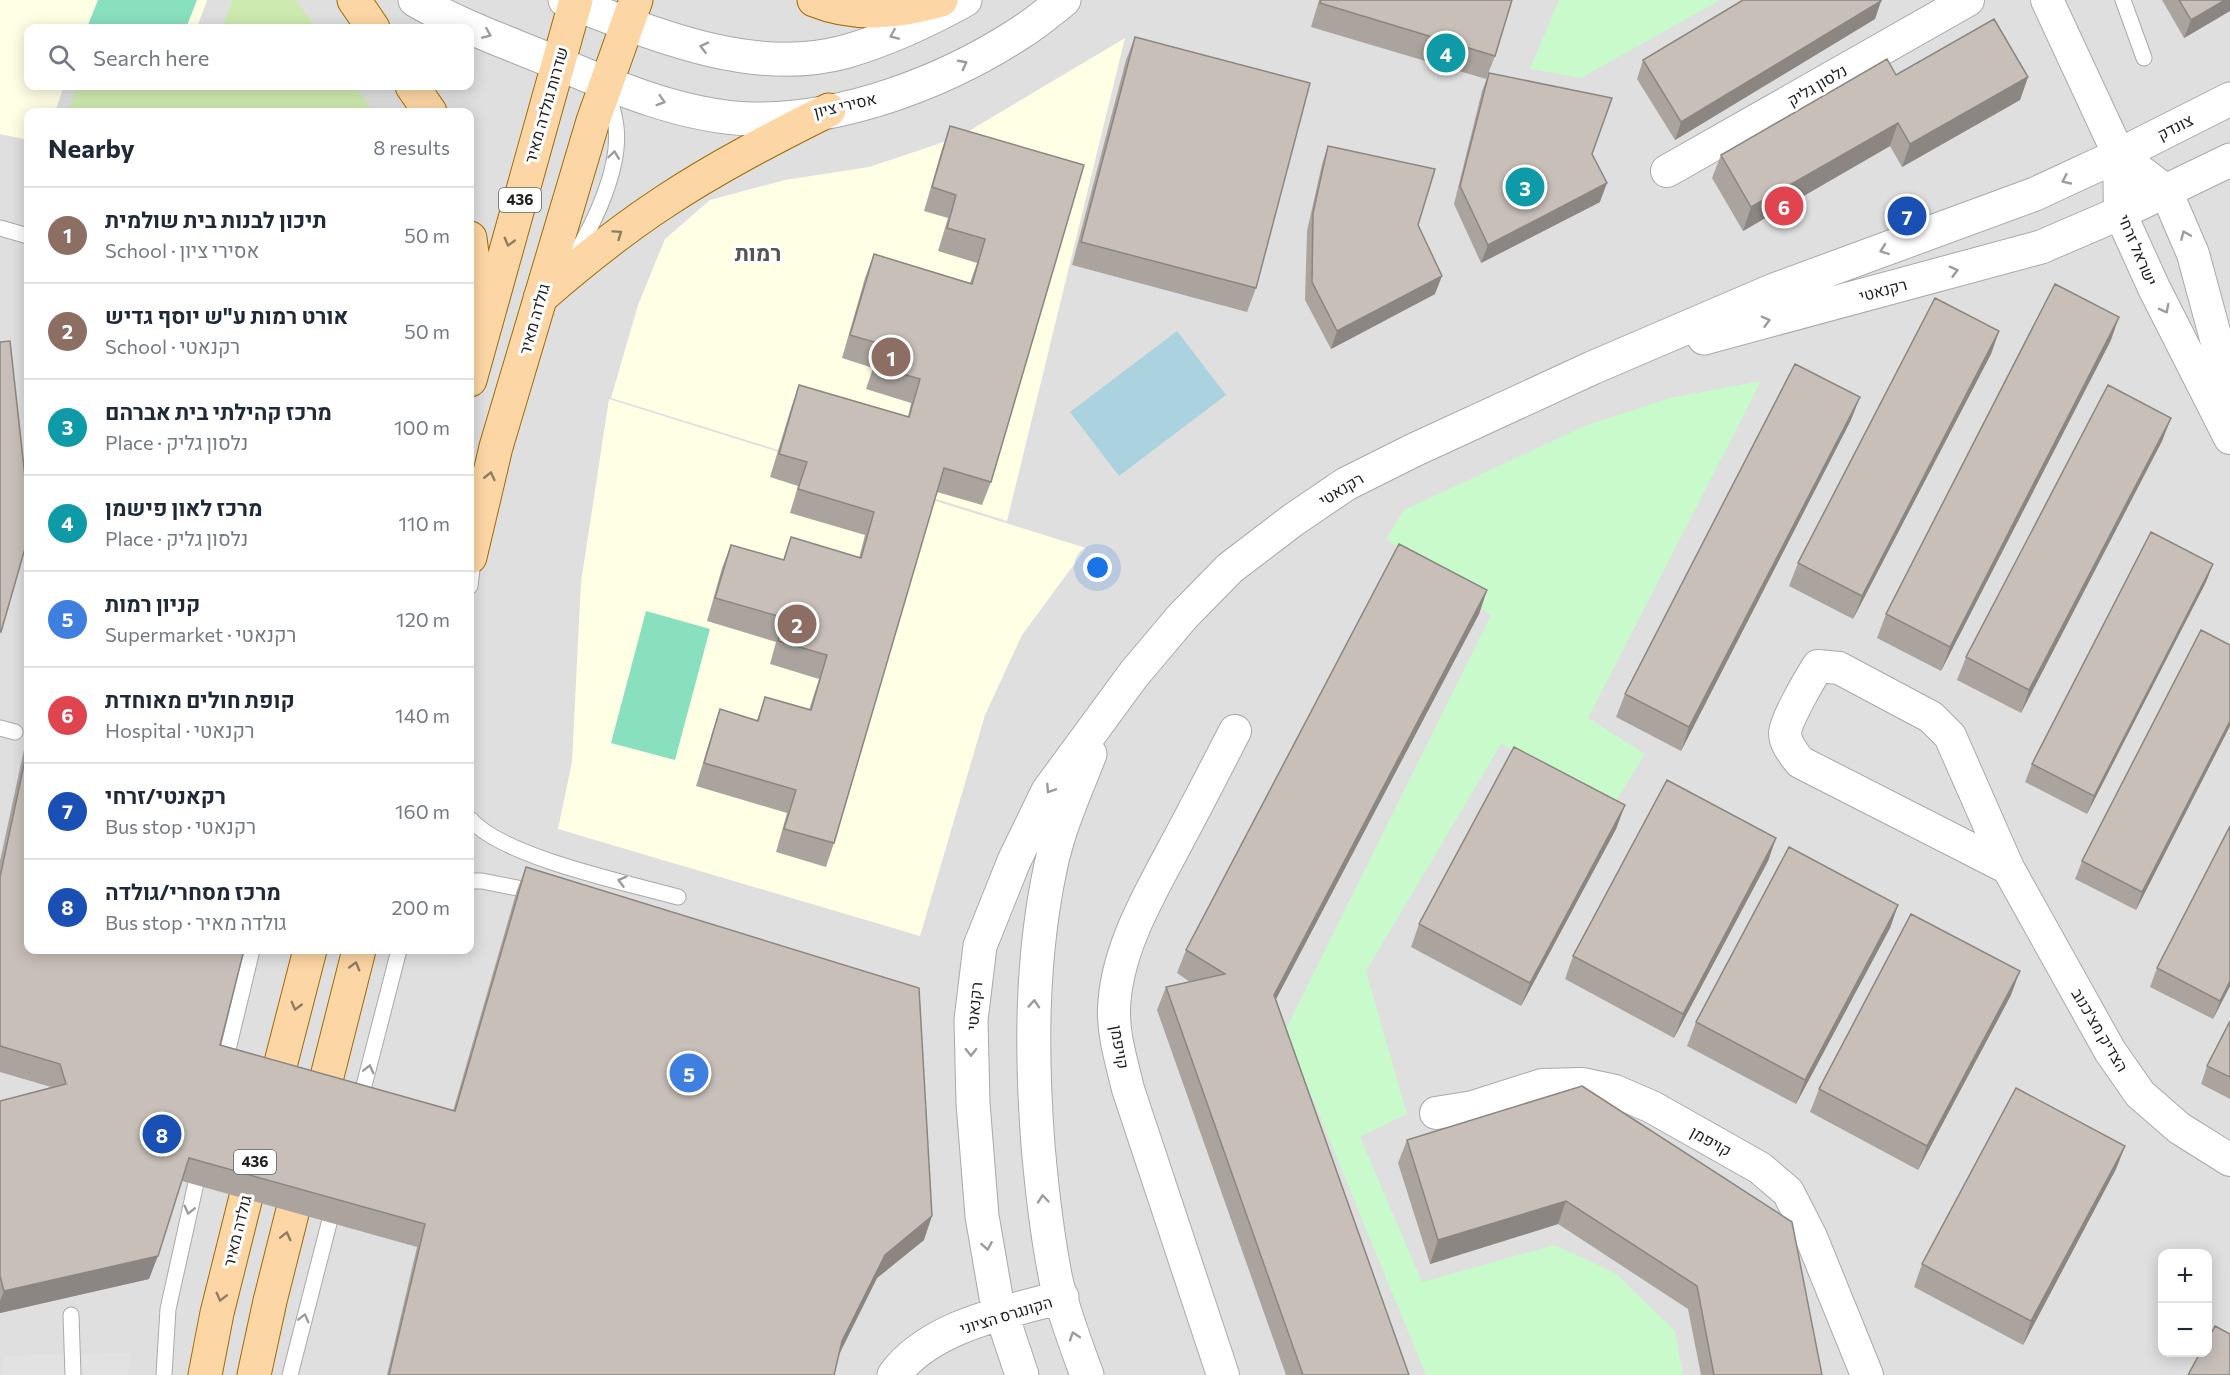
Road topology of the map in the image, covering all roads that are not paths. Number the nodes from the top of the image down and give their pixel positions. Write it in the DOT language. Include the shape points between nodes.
graph roads {
  1 [pos="354,0"];
  2 [pos="415,0"];
  3 [pos="814,0"];
  4 [pos="941,0"];
  5 [pos="965,0"];
  6 [pos="1064,0"];
  7 [pos="1968,0"];
  8 [pos="2047,0"];
  9 [pos="2122,0"];
  10 [pos="572,1"];
  11 [pos="632,12"];
  12 [pos="370,24"];
  13 [pos="465,24"];
  14 [pos="474,28"];
  15 [pos="2144,58"];
  16 [pos="558,64"];
  17 [pos="606,83"];
  18 [pos="415,90"];
  19 [pos="2230,99"];
  20 [pos="427,108"];
  21 [pos="829,110"];
  22 [pos="2119,155"];
  23 [pos="2230,160"];
  24 [pos="1667,171"];
  25 [pos="2166,191"];
  26 [pos="2120,213"];
  27 [pos="0,228"];
  28 [pos="24,235"];
  29 [pos="474,263"];
  30 [pos="540,298"];
  31 [pos="483,337"];
  32 [pos="474,367"];
  33 [pos="1592,368"];
  34 [pos="2230,413"];
  35 [pos="2230,438"];
  36 [pos="474,541"];
  37 [pos="1134,674"];
  38 [pos="1235,731"];
  39 [pos="474,824"];
  40 [pos="2008,868"];
  41 [pos="474,881"];
  42 [pos="553,896"];
  43 [pos="678,897"];
  44 [pos="251,954"];
  45 [pos="309,954"];
  46 [pos="358,954"];
  47 [pos="398,954"];
  48 [pos="219,1086"];
  49 [pos="1436,1113"];
  50 [pos="355,1121"];
  51 [pos="203,1154"];
  52 [pos="2230,1160"];
  53 [pos="337,1190"];
  54 [pos="1062,1298"];
  55 [pos="1001,1313"];
  56 [pos="71,1315"];
  57 [pos="73,1375"];
  58 [pos="164,1375"];
  59 [pos="205,1375"];
  60 [pos="254,1375"];
  61 [pos="290,1375"];
  62 [pos="894,1375"];
  63 [pos="1022,1375"];
  64 [pos="1087,1375"];
  65 [pos="1223,1375"];
  66 [pos="1867,1375"];
  1 -- 12 [label="main road"];
  2 -- 13 [label="street, אסירי ציון, one-way"];
  3 -- 4 [label="main road" via="833,8 867,12 909,9"];
  5 -- 11 [label="street, one-way" via="884,39 842,52 799,58 757,58 694,45"];
  21 -- 6 [label="street, אסירי ציון, one-way" via="902,91 958,67 1020,33"];
  7 -- 24 [label="street, נלסון גליק"];
  8 -- 22 [label="street"];
  9 -- 15 [label="lane"];
  10 -- 11 [label="street"];
  10 -- 16 [label="main road, שדרות גולדה מאיר / 436"];
  11 -- 17 [label="main road, 436"];
  14 -- 16 [label="street, אסירי ציון, one-way"];
  16 -- 17 [label="street, אסירי ציון"];
  16 -- 31 [label="main road, שדרות גולדה מאיר / 436, one-way"];
  17 -- 21 [label="street, אסירי ציון, one-way" via="690,109 751,119"];
  30 -- 17 [label="main road, גולדה מאיר / 436, one-way"];
  18 -- 20 [label="main road"];
  19 -- 22 [label="street, צונדק"];
  30 -- 21 [label="main road, one-way" via="665,201 761,144"];
  22 -- 25 [label="street"];
  22 -- 26 [label="street, ישראל זרחי"];
  22 -- 33 [label="street, רקנאטי, one-way" via="2035,194 1774,290"];
  23 -- 25 [label="street"];
  25 -- 26 [label="street, רקנאטי"];
  34 -- 25 [label="street, one-way" via="2210,310 2193,254"];
  33 -- 26 [label="street, רקנאטי, one-way" via="2041,247"];
  26 -- 35 [label="street, ישראל זרחי, one-way"];
  27 -- 28 [label="lane"];
  29 -- 31 [label="main road"];
  36 -- 30 [label="main road, גולדה מאיר / 436, one-way" via="496,447"];
  31 -- 32 [label="main road, שדרות גולדה מאיר / 436"];
  33 -- 37 [label="street, רקנאטי" via="1346,484 1230,568"];
  54 -- 37 [label="street, רקנאטי, one-way" via="1044,1208 1035,1100 1033,1022 1039,943 1051,864 1073,798 1101,726"];
  37 -- 55 [label="street, רקנאטי, one-way" via="1048,791 1014,861 980,946 971,1020 973,1103 982,1216"];
  38 -- 65 [label="street, קויפמן" via="1147,898 1117,979 1114,1010 1128,1089"];
  43 -- 39 [label="lane, one-way" via="533,855"];
  40 -- 40 [label="street, הצדיק מצ'כנוב" via="1950,736 1931,717 1839,668 1818,666 1784,732 1800,762"];
  40 -- 52 [label="street, הצדיק מצ'כנוב" via="2110,1051 2140,1094 2179,1128"];
  41 -- 42 [label="lane"];
  44 -- 48 [label="lane"];
  45 -- 59 [label="main road, גולדה מאיר / 436, one-way" via="217,1313"];
  60 -- 46 [label="main road, one-way"];
  50 -- 47 [label="lane, one-way"];
  49 -- 66 [label="street, קויפמן" via="1473,1107 1542,1084 1582,1084 1615,1091 1652,1107 1760,1168 1788,1192 1811,1237"];
  51 -- 58 [label="lane, one-way" via="168,1309"];
  61 -- 53 [label="lane, one-way"];
  54 -- 55 [label="street, הקונגרס הציוני"];
  64 -- 54 [label="street, רקנאטי, one-way"];
  55 -- 62 [label="street, הקונגרס הציוני" via="924,1346"];
  55 -- 63 [label="street, רקנאטי"];
  56 -- 57 [label="lane"];
}
